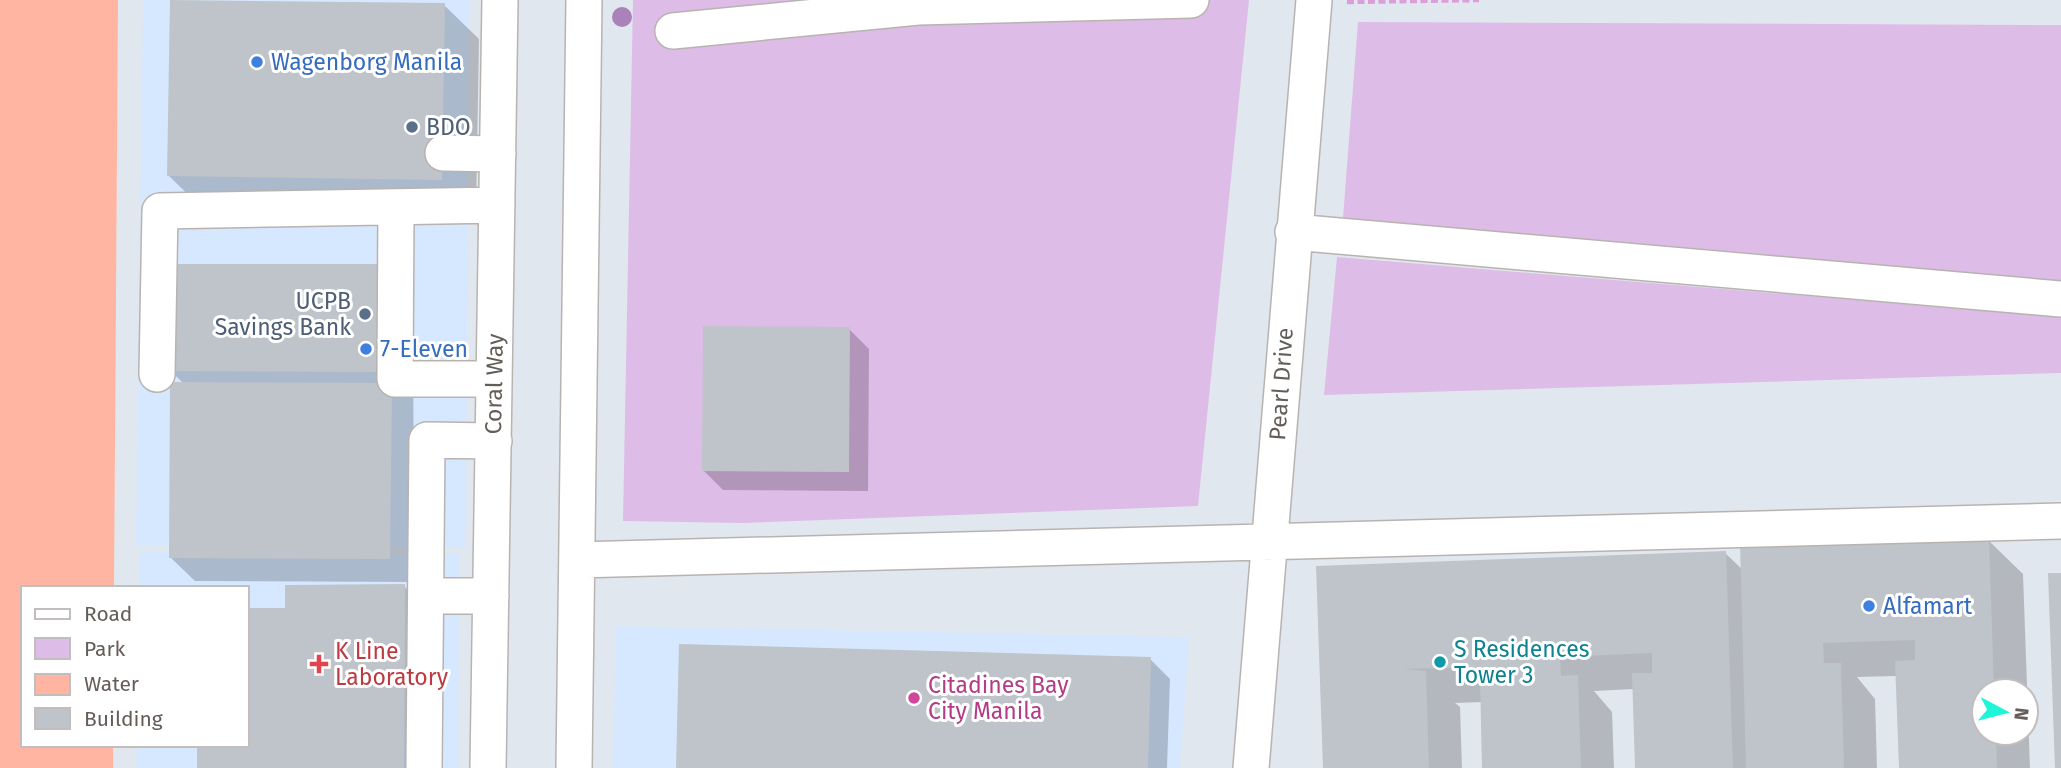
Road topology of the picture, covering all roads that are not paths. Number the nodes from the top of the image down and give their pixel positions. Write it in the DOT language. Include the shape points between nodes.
graph roads {
  1 [pos="500,0"];
  2 [pos="584,0"];
  3 [pos="1191,0"];
  4 [pos="1314,2"];
  5 [pos="673,31"];
  6 [pos="443,153"];
  7 [pos="498,154"];
  8 [pos="497,205"];
  9 [pos="396,207"];
  10 [pos="1293,232"];
  11 [pos="2061,299"];
  12 [pos="157,374"];
  13 [pos="494,379"];
  14 [pos="494,441"];
  15 [pos="2061,521"];
  16 [pos="1269,541"];
  17 [pos="577,560"];
  18 [pos="426,596"];
  19 [pos="491,596"];
  20 [pos="424,768"];
  21 [pos="488,768"];
  22 [pos="574,768"];
  23 [pos="1251,768"];
  1 -- 7 [label="street, Coral Way"];
  2 -- 17 [label="street"];
  3 -- 5 [label="street" via="918,7"];
  4 -- 10 [label="street, Pearl Drive"];
  6 -- 7 [label="street"];
  7 -- 8 [label="street, Coral Way"];
  8 -- 9 [label="street"];
  8 -- 13 [label="street, Coral Way"];
  9 -- 12 [label="street" via="160,211"];
  9 -- 13 [label="street" via="395,379"];
  10 -- 11 [label="street"];
  10 -- 16 [label="street, Pearl Drive"];
  13 -- 14 [label="street, Coral Way"];
  14 -- 18 [label="street" via="415,440"];
  14 -- 19 [label="street, Coral Way"];
  15 -- 16 [label="street"];
  16 -- 17 [label="street"];
  16 -- 23 [label="street, Pearl Drive"];
  17 -- 22 [label="street"];
  18 -- 19 [label="street"];
  18 -- 20 [label="street"];
  19 -- 21 [label="street, Coral Way"];
}
